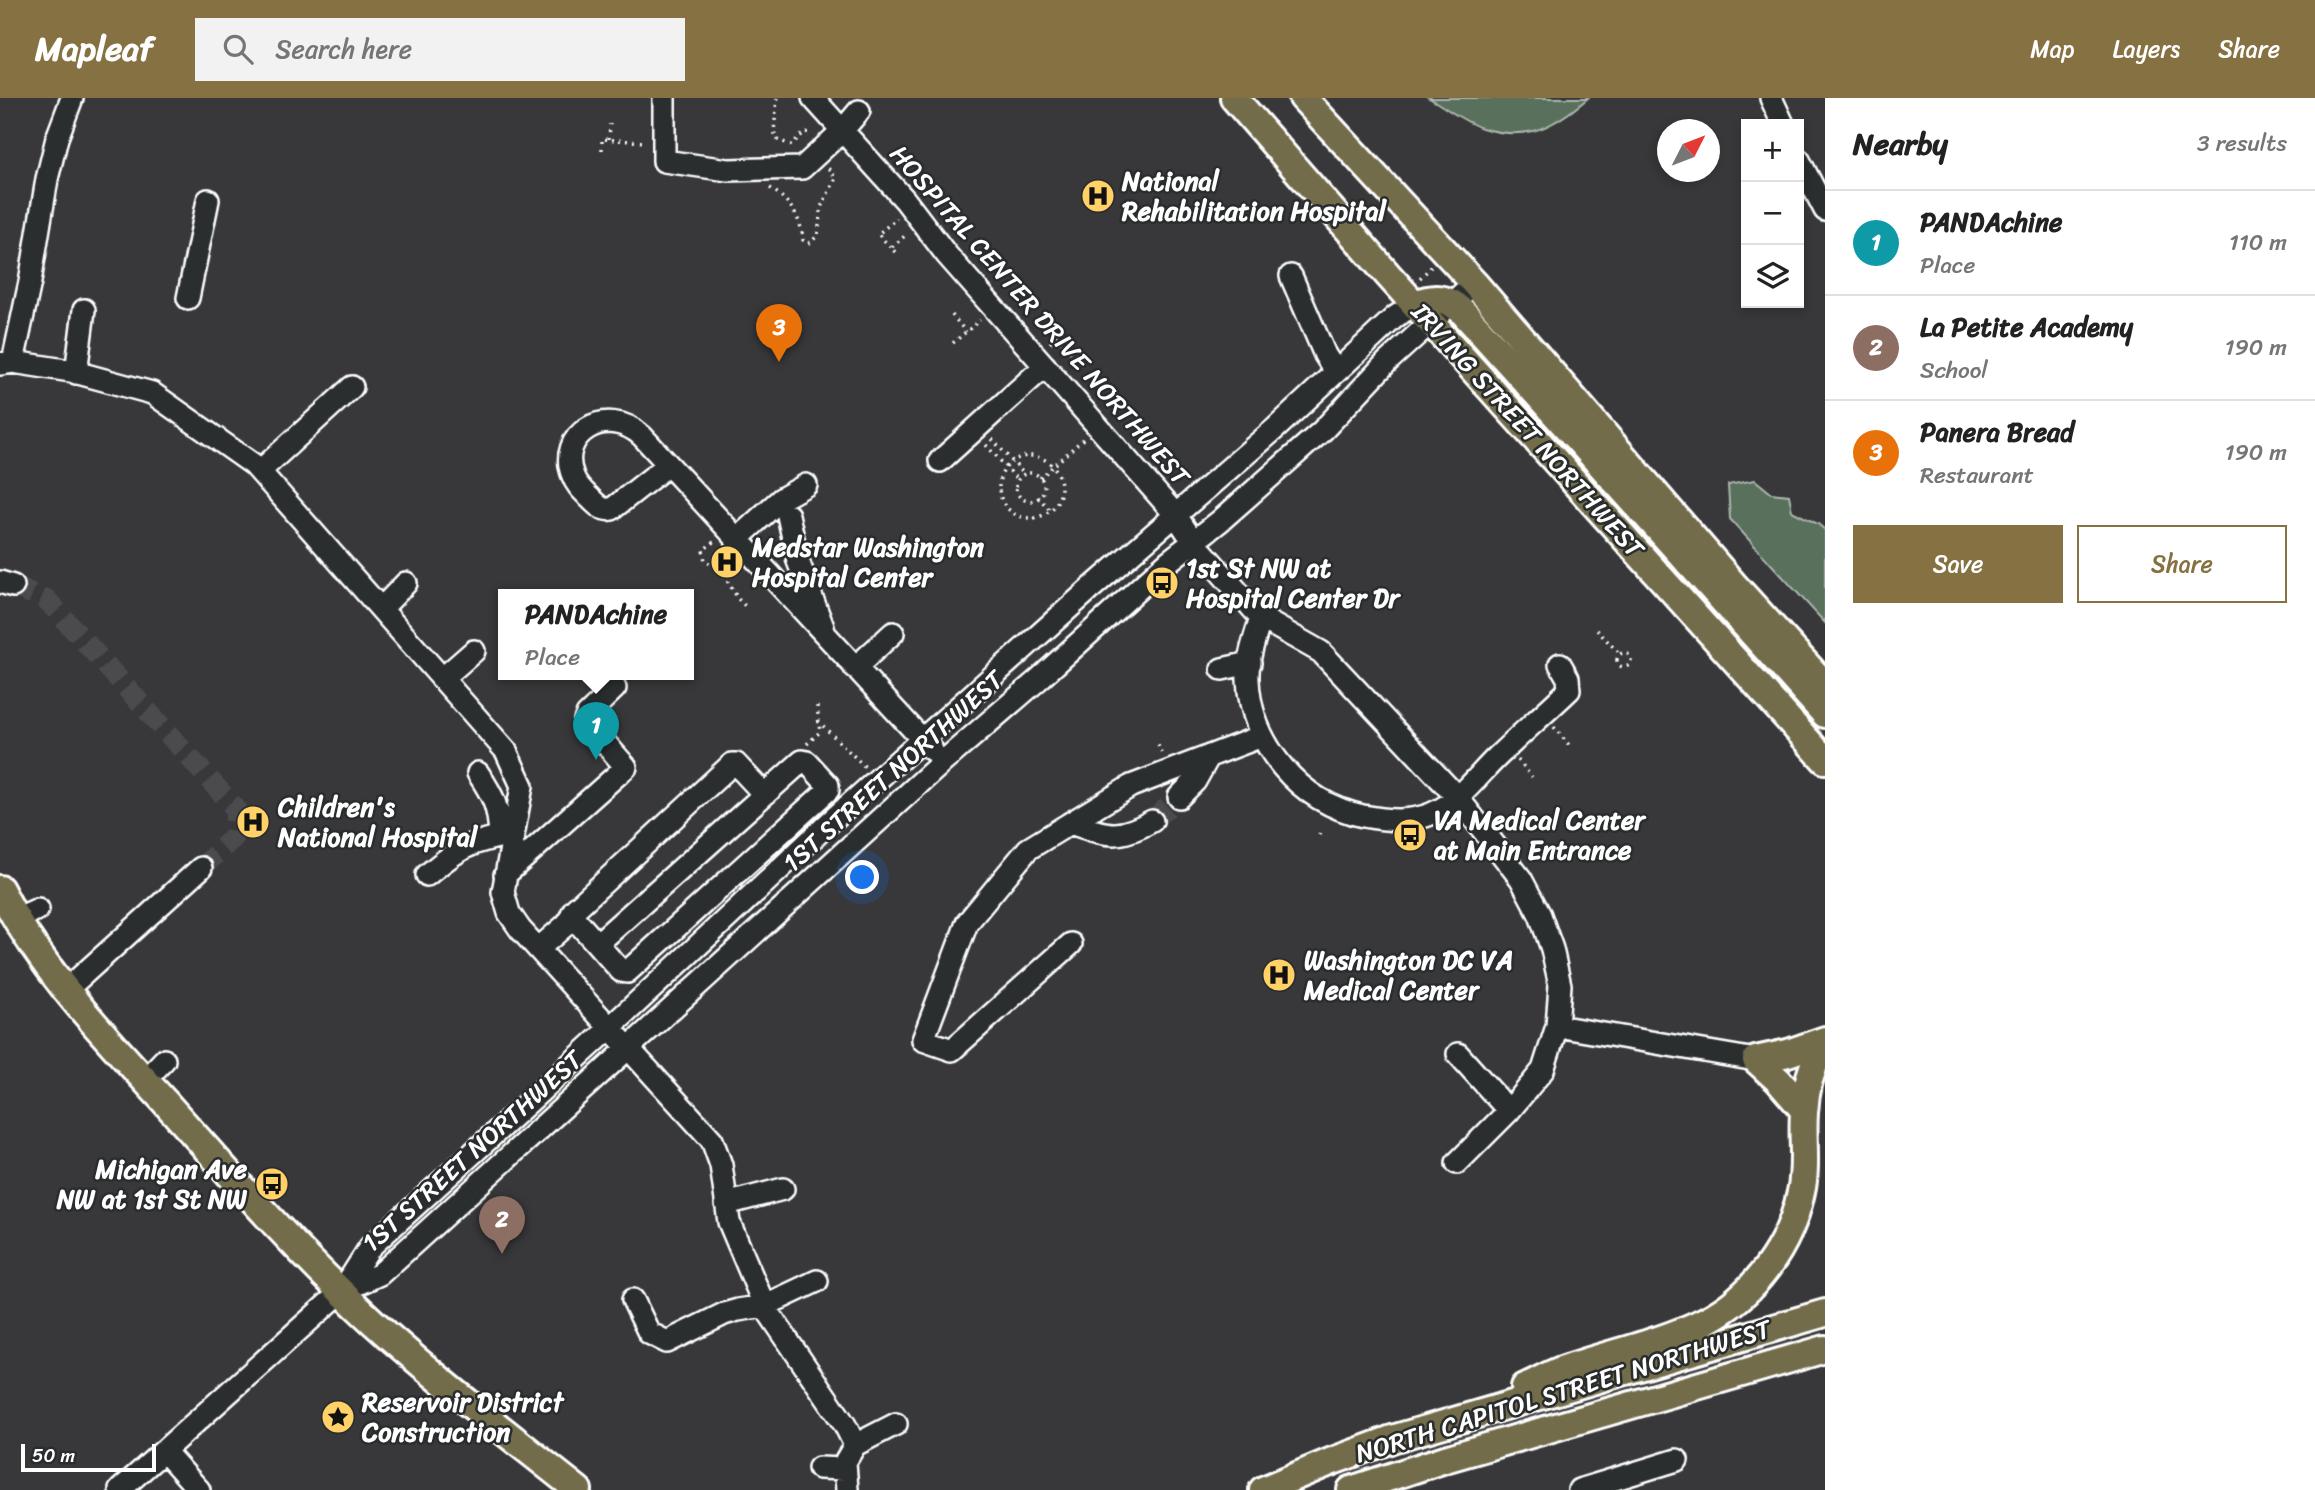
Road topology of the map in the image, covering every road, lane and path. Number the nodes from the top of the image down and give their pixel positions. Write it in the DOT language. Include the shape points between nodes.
graph roads {
  1 [pos="72,98"];
  2 [pos="664,98"];
  3 [pos="777,98"];
  4 [pos="813,98"];
  5 [pos="1234,98"];
  6 [pos="1303,98"];
  7 [pos="1771,98"];
  8 [pos="859,111"];
  9 [pos="1781,119"];
  10 [pos="610,124"];
  11 [pos="842,131"];
  12 [pos="609,139"];
  13 [pos="817,140"];
  14 [pos="644,142"];
  15 [pos="602,150"];
  16 [pos="825,165"];
  17 [pos="1804,170"];
  18 [pos="769,187"];
  19 [pos="208,200"];
  20 [pos="1825,210"];
  21 [pos="899,216"];
  22 [pos="911,230"];
  23 [pos="891,248"];
  24 [pos="895,252"];
  25 [pos="1431,267"];
  26 [pos="1291,276"];
  27 [pos="1474,283"];
  28 [pos="188,298"];
  29 [pos="1421,302"];
  30 [pos="1452,303"];
  31 [pos="84,310"];
  32 [pos="952,316"];
  33 [pos="980,320"];
  34 [pos="966,332"];
  35 [pos="1060,334"];
  36 [pos="953,343"];
  37 [pos="1050,343"];
  38 [pos="7,363"];
  39 [pos="1045,366"];
  40 [pos="1336,372"];
  41 [pos="76,373"];
  42 [pos="352,387"];
  43 [pos="986,432"];
  44 [pos="980,438"];
  45 [pos="1084,438"];
  46 [pos="940,461"];
  47 [pos="1012,461"];
  48 [pos="668,465"];
  49 [pos="1052,466"];
  50 [pos="1006,467"];
  51 [pos="260,471"];
  52 [pos="1024,474"];
  53 [pos="1040,478"];
  54 [pos="1018,480"];
  55 [pos="806,485"];
  56 [pos="1038,498"];
  57 [pos="1050,510"];
  58 [pos="1175,514"];
  59 [pos="788,515"];
  60 [pos="729,540"];
  61 [pos="1193,541"];
  62 [pos="406,583"];
  63 [pos="747,608"];
  64 [pos="381,609"];
  65 [pos="1261,618"];
  66 [pos="1597,630"];
  67 [pos="893,634"];
  68 [pos="828,639"];
  69 [pos="474,651"];
  70 [pos="1620,654"];
  71 [pos="1798,655"];
  72 [pos="1250,663"];
  73 [pos="1560,664"];
  74 [pos="855,668"];
  75 [pos="1222,669"];
  76 [pos="1825,670"];
  77 [pos="442,680"];
  78 [pos="1825,685"];
  79 [pos="615,688"];
  80 [pos="817,706"];
  81 [pos="1825,714"];
  82 [pos="818,720"];
  83 [pos="1550,723"];
  84 [pos="1262,736"];
  85 [pos="922,740"];
  86 [pos="1569,745"];
  87 [pos="1209,756"];
  88 [pos="1516,759"];
  89 [pos="1823,759"];
  90 [pos="804,761"];
  91 [pos="944,761"];
  92 [pos="868,771"];
  93 [pos="478,773"];
  94 [pos="1532,777"];
  95 [pos="764,794"];
  96 [pos="1179,797"];
  97 [pos="1458,798"];
  98 [pos="1152,821"];
  99 [pos="1070,823"];
  100 [pos="1322,829"];
  101 [pos="1319,835"];
  102 [pos="507,836"];
  103 [pos="201,868"];
  104 [pos="427,875"];
  105 [pos="505,876"];
  106 [pos="0,889"];
  107 [pos="572,914"];
  108 [pos="597,944"];
  109 [pos="1071,944"];
  110 [pos="535,946"];
  111 [pos="65,990"];
  112 [pos="1557,1026"];
  113 [pos="610,1028"];
  114 [pos="1825,1041"];
  115 [pos="629,1049"];
  116 [pos="1458,1054"];
  117 [pos="164,1060"];
  118 [pos="1756,1060"];
  119 [pos="145,1080"];
  120 [pos="1804,1110"];
  121 [pos="1509,1111"];
  122 [pos="1457,1163"];
  123 [pos="783,1189"];
  124 [pos="726,1204"];
  125 [pos="817,1281"];
  126 [pos="342,1291"];
  127 [pos="633,1300"];
  128 [pos="764,1306"];
  129 [pos="1825,1313"];
  130 [pos="1825,1349"];
  131 [pos="1460,1419"];
  132 [pos="896,1424"];
  133 [pos="855,1445"];
  134 [pos="164,1451"];
  135 [pos="1677,1460"];
  136 [pos="819,1468"];
  137 [pos="842,1483"];
  138 [pos="129,1487"];
  139 [pos="199,1490"];
  140 [pos="578,1490"];
  141 [pos="1263,1490"];
  142 [pos="1352,1490"];
  143 [pos="1579,1490"];
  1 -- 38 [label="street" via="43,156"];
  2 -- 11 [label="street" via="664,161 728,170 796,170 811,162"];
  3 -- 13 [label="path" via="774,132 778,140 791,145 810,132"];
  4 -- 11 [label="street, HOSPITAL CENTER DRIVE NORTHWEST"];
  5 -- 29 [label="main road, IRVING STREET NORTHWEST"];
  6 -- 27 [label="main road, IRVING STREET NORTHWEST"];
  7 -- 9 [label="street"];
  8 -- 11 [label="street"];
  10 -- 12 [label="path"];
  11 -- 39 [label="street, HOSPITAL CENTER DRIVE NORTHWEST"];
  12 -- 14 [label="path"];
  12 -- 15 [label="path" via="602,139"];
  16 -- 18 [label="path" via="836,178 821,207 818,235 810,243 803,240 796,213"];
  17 -- 20 [label="street"];
  19 -- 28 [label="street"];
  21 -- 23 [label="path" via="878,234"];
  22 -- 23 [label="path"];
  23 -- 24 [label="path"];
  25 -- 29 [label="path"];
  26 -- 40 [label="street"];
  27 -- 30 [label="street"];
  27 -- 71 [label="main road, IRVING STREET NORTHWEST"];
  29 -- 30 [label="main road" via="1438,298"];
  29 -- 40 [label="street, 1ST STREET NORTHWEST" via="1395,317"];
  29 -- 61 [label="street, 1ST STREET NORTHWEST" via="1387,362 1323,430"];
  29 -- 89 [label="main road, IRVING STREET NORTHWEST"];
  30 -- 81 [label="main road"];
  31 -- 41 [label="street"];
  32 -- 34 [label="path"];
  33 -- 34 [label="path"];
  34 -- 36 [label="path"];
  35 -- 35 [label="path" via="1077,359 1081,356"];
  35 -- 37 [label="path"];
  38 -- 41 [label="street"];
  39 -- 46 [label="street"];
  39 -- 58 [label="street, HOSPITAL CENTER DRIVE NORTHWEST"];
  40 -- 58 [label="street, 1ST STREET NORTHWEST"];
  41 -- 51 [label="street" via="176,399"];
  42 -- 51 [label="street"];
  43 -- 47 [label="path"];
  44 -- 50 [label="path"];
  45 -- 49 [label="path"];
  47 -- 49 [label="path" via="1030,456"];
  47 -- 50 [label="path"];
  47 -- 52 [label="path"];
  48 -- 48 [label="street" via="632,427 621,422 596,423 576,439 571,450 573,477 606,510"];
  48 -- 60 [label="street"];
  49 -- 53 [label="path"];
  49 -- 57 [label="path" via="1061,489"];
  50 -- 54 [label="path"];
  50 -- 57 [label="path" via="999,490 1008,509 1026,518"];
  51 -- 64 [label="street"];
  52 -- 53 [label="path"];
  52 -- 54 [label="path"];
  53 -- 56 [label="path" via="1044,486"];
  54 -- 56 [label="path" via="1016,491 1022,498"];
  55 -- 60 [label="street"];
  56 -- 57 [label="path"];
  58 -- 61 [label="street, HOSPITAL CENTER DRIVE NORTHWEST"];
  58 -- 85 [label="street, 1ST STREET NORTHWEST"];
  59 -- 68 [label="street" via="798,561"];
  60 -- 63 [label="path" via="703,551 705,561 720,569"];
  60 -- 68 [label="street"];
  61 -- 65 [label="street, HOSPITAL CENTER DRIVE NORTHWEST"];
  61 -- 91 [label="street, 1ST STREET NORTHWEST"];
  62 -- 64 [label="street"];
  64 -- 77 [label="street"];
  65 -- 72 [label="street"];
  65 -- 97 [label="street, HOSPITAL CENTER DRIVE NORTHWEST" via="1321,652"];
  66 -- 70 [label="path"];
  67 -- 74 [label="street"];
  68 -- 74 [label="street"];
  69 -- 77 [label="street"];
  70 -- 70 [label="path" via="1617,663 1626,667 1630,657"];
  71 -- 76 [label="main road"];
  71 -- 78 [label="main road, IRVING STREET NORTHWEST"];
  72 -- 75 [label="street"];
  72 -- 84 [label="street" via="1252,707"];
  73 -- 97 [label="street" via="1569,690"];
  74 -- 85 [label="street"];
  77 -- 102 [label="street" via="522,786"];
  79 -- 105 [label="street" via="585,720 626,767"];
  80 -- 82 [label="path"];
  82 -- 90 [label="path" via="820,732 806,744"];
  82 -- 92 [label="path"];
  83 -- 86 [label="path"];
  84 -- 87 [label="street"];
  84 -- 97 [label="street" via="1284,770 1316,798 1344,812 1392,821 1430,814"];
  85 -- 91 [label="street"];
  85 -- 113 [label="street, 1ST STREET NORTHWEST"];
  87 -- 96 [label="street"];
  87 -- 99 [label="street" via="1130,786"];
  88 -- 94 [label="path"];
  90 -- 95 [label="street"];
  90 -- 108 [label="street" via="828,790 627,972"];
  91 -- 115 [label="street, 1ST STREET NORTHWEST"];
  93 -- 102 [label="street" via="491,792"];
  95 -- 107 [label="street" via="732,764"];
  95 -- 108 [label="street"];
  97 -- 112 [label="street, HOSPITAL CENTER DRIVE NORTHWEST" via="1521,879 1540,915 1560,985"];
  98 -- 99 [label="street" via="1128,834"];
  99 -- 109 [label="street" via="1028,849 967,923 923,1040 952,1050"];
  100 -- 101 [label="path"];
  102 -- 104 [label="street" via="477,841 454,852"];
  102 -- 105 [label="street"];
  103 -- 111 [label="street"];
  105 -- 110 [label="street" via="503,892 509,913"];
  106 -- 111 [label="main road" via="27,914 40,957"];
  107 -- 108 [label="street"];
  107 -- 110 [label="street" via="562,916"];
  110 -- 113 [label="street"];
  111 -- 119 [label="main road"];
  112 -- 118 [label="street"];
  112 -- 121 [label="street, HOSPITAL CENTER DRIVE NORTHWEST" via="1543,1070"];
  113 -- 115 [label="street"];
  113 -- 126 [label="street, 1ST STREET NORTHWEST" via="370,1247"];
  114 -- 118 [label="main road"];
  114 -- 120 [label="main road" via="1813,1068"];
  115 -- 124 [label="street" via="712,1140"];
  115 -- 126 [label="street, 1ST STREET NORTHWEST" via="380,1274"];
  116 -- 121 [label="street"];
  117 -- 119 [label="street"];
  118 -- 120 [label="main road"];
  119 -- 126 [label="main road"];
  120 -- 131 [label="main road" via="1805,1161 1797,1207 1773,1260 1742,1295 1706,1320 1561,1370"];
  121 -- 122 [label="street, HOSPITAL CENTER DRIVE NORTHWEST"];
  123 -- 124 [label="street"];
  124 -- 128 [label="street"];
  125 -- 128 [label="street"];
  126 -- 134 [label="street, 1ST STREET NORTHWEST"];
  126 -- 140 [label="main road" via="477,1410"];
  127 -- 128 [label="street" via="649,1333 667,1342 724,1314"];
  128 -- 133 [label="street"];
  129 -- 131 [label="main road, NORTH CAPITOL STREET NORTHWEST"];
  130 -- 142 [label="main road"];
  131 -- 141 [label="main road, NORTH CAPITOL STREET NORTHWEST" via="1350,1454"];
  132 -- 133 [label="street"];
  133 -- 137 [label="street" via="845,1462"];
  134 -- 138 [label="street, 1ST STREET NORTHWEST"];
  134 -- 139 [label="street"];
  135 -- 143 [label="street"];
  136 -- 137 [label="street"];
}
